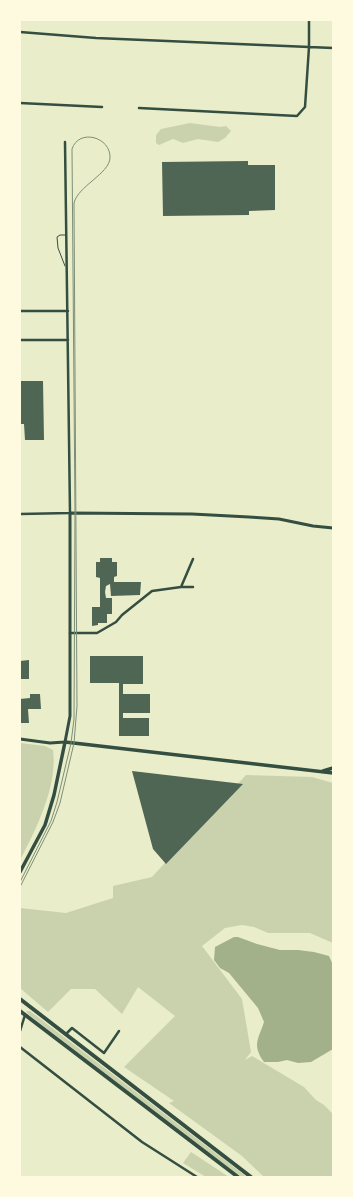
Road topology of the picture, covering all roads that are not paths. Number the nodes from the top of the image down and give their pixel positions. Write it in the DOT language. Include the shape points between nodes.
graph roads {
  1 [pos="309,20"];
  2 [pos="20,32"];
  3 [pos="309,48"];
  4 [pos="333,48"];
  5 [pos="20,103"];
  6 [pos="102,107"];
  7 [pos="139,108"];
  8 [pos="65,142"];
  9 [pos="65,234"];
  10 [pos="66,267"];
  11 [pos="20,311"];
  12 [pos="68,311"];
  13 [pos="20,340"];
  14 [pos="68,340"];
  15 [pos="70,513"];
  16 [pos="20,514"];
  17 [pos="333,528"];
  18 [pos="193,559"];
  19 [pos="182,587"];
  20 [pos="193,587"];
  21 [pos="70,633"];
  22 [pos="20,739"];
  23 [pos="65,742"];
  24 [pos="333,768"];
  25 [pos="322,771"];
  26 [pos="332,773"];
  27 [pos="20,872"];
  28 [pos="20,1001"];
  29 [pos="20,1011"];
  30 [pos="25,1015"];
  31 [pos="20,1031"];
  32 [pos="119,1031"];
  33 [pos="66,1035"];
  34 [pos="20,1047"];
  35 [pos="197,1177"];
  36 [pos="238,1177"];
  37 [pos="251,1177"];
  1 -- 3 [label="street"];
  2 -- 3 [label="street"];
  3 -- 4 [label="street"];
  3 -- 7 [label="street" via="305,107 297,116"];
  5 -- 6 [label="street"];
  8 -- 9 [label="street"];
  9 -- 10 [label="street"];
  9 -- 10 [label="lane" via="57,237 58,248"];
  10 -- 12 [label="street"];
  11 -- 12 [label="street"];
  12 -- 14 [label="street"];
  13 -- 14 [label="street"];
  14 -- 15 [label="street"];
  15 -- 16 [label="street"];
  15 -- 17 [label="street" via="235,516 279,519"];
  15 -- 21 [label="street"];
  18 -- 19 [label="street"];
  19 -- 20 [label="street"];
  19 -- 21 [label="street" via="152,591 116,622 97,633"];
  21 -- 23 [label="street" via="70,716"];
  22 -- 23 [label="street"];
  23 -- 25 [label="main road"];
  23 -- 27 [label="main road" via="54,795 44,825"];
  24 -- 25 [label="main road"];
  25 -- 26 [label="main road"];
  28 -- 33 [label="main road"];
  29 -- 30 [label="main road"];
  30 -- 31 [label="street"];
  30 -- 36 [label="main road"];
  32 -- 33 [label="street" via="104,1052 72,1028"];
  33 -- 37 [label="main road"];
  34 -- 35 [label="street" via="142,1142"];
}
